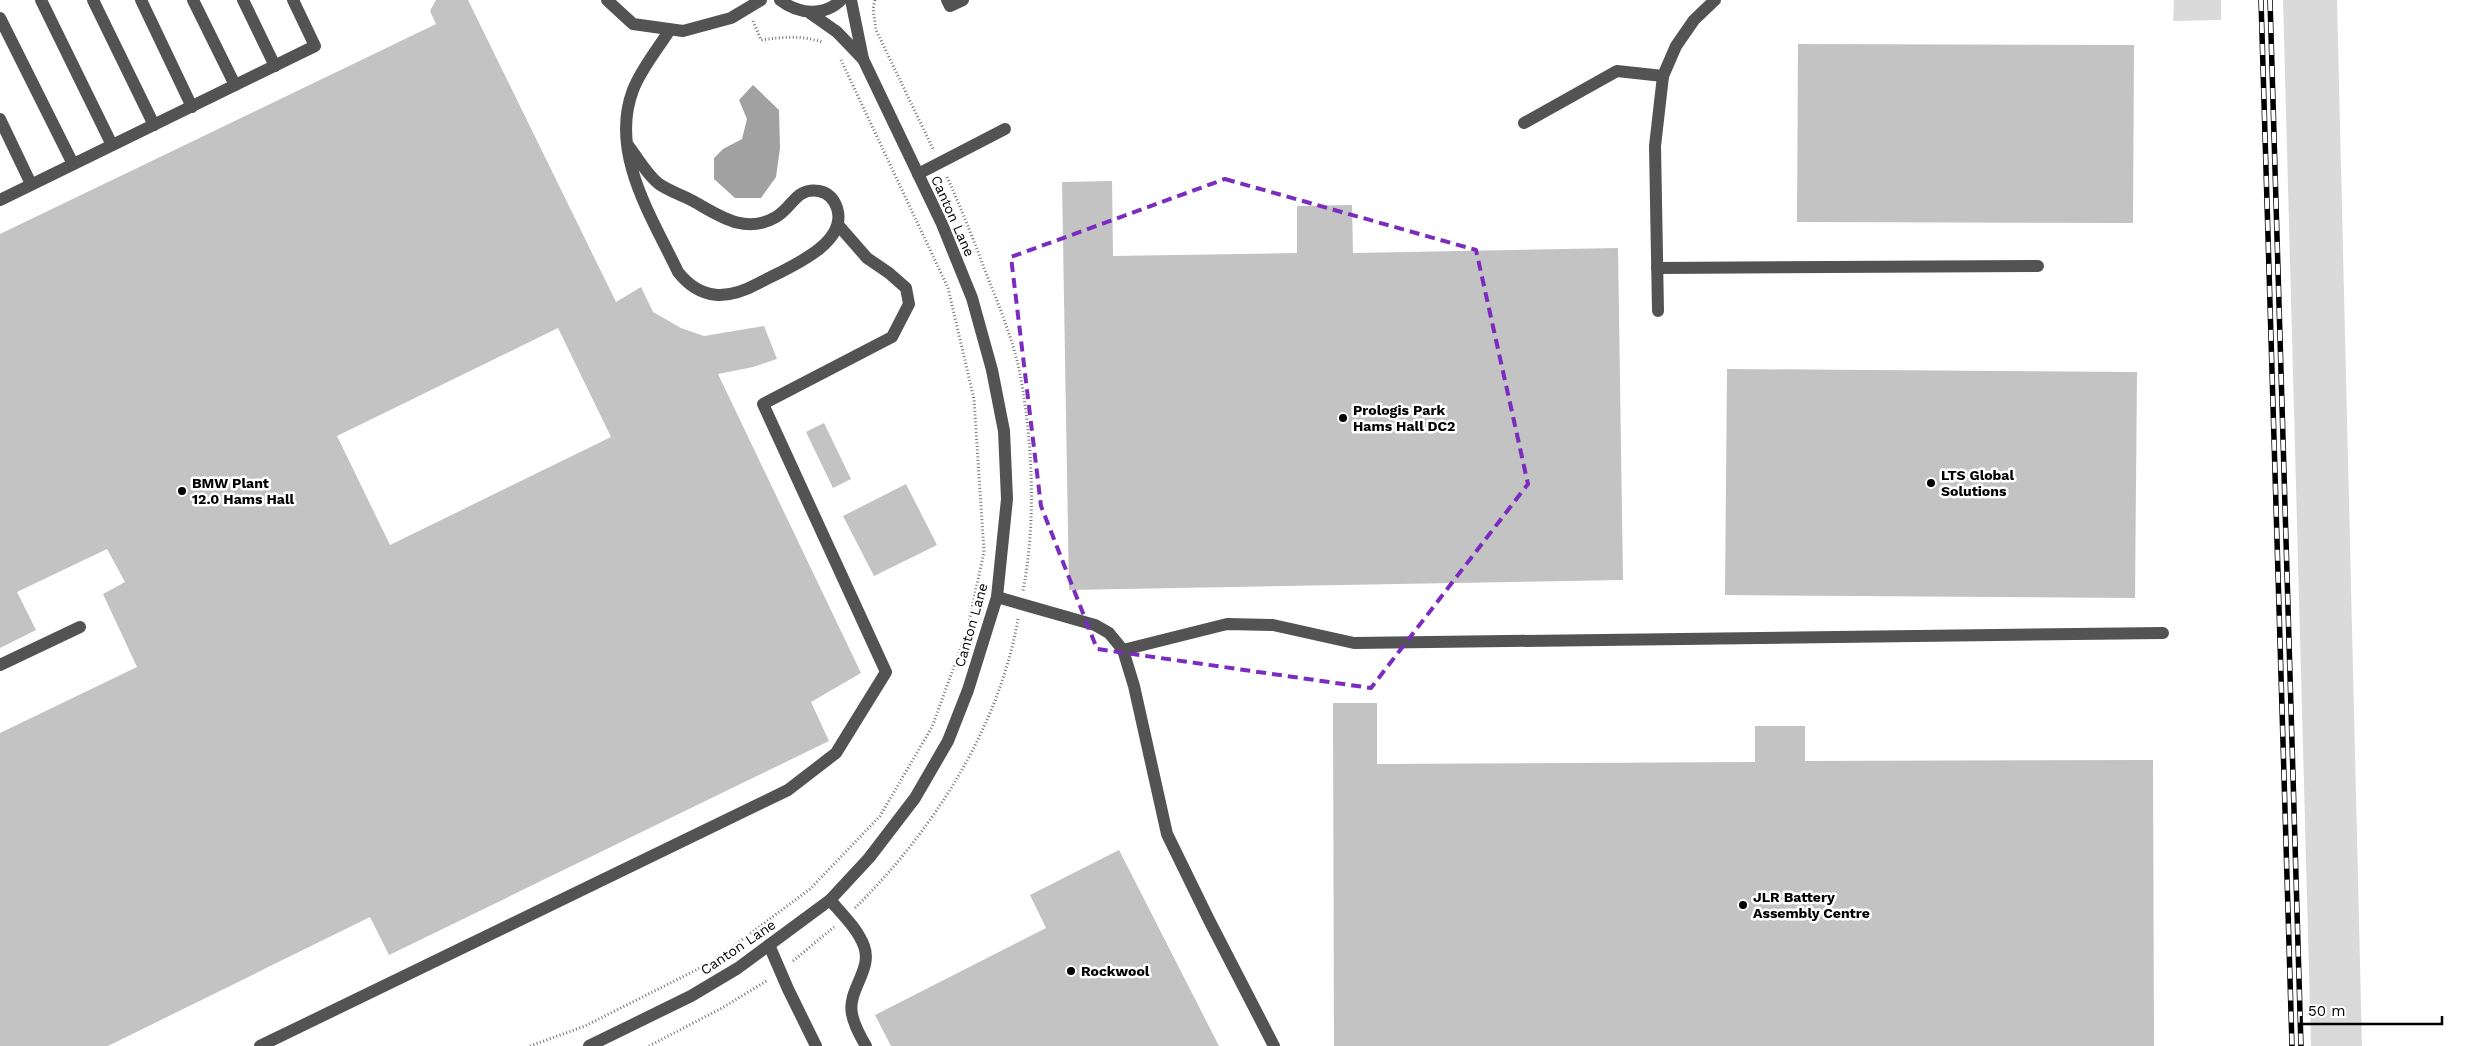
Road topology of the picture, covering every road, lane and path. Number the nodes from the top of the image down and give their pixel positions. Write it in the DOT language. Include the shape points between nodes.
graph roads {
  1 [pos="42,0"];
  2 [pos="93,0"];
  3 [pos="141,0"];
  4 [pos="193,0"];
  5 [pos="243,0"];
  6 [pos="292,0"];
  7 [pos="607,0"];
  8 [pos="762,0"];
  9 [pos="780,0"];
  10 [pos="841,0"];
  11 [pos="851,0"];
  12 [pos="875,0"];
  13 [pos="947,0"];
  14 [pos="962,0"];
  15 [pos="1715,0"];
  16 [pos="810,13"];
  17 [pos="0,18"];
  18 [pos="668,31"];
  19 [pos="863,59"];
  20 [pos="275,66"];
  21 [pos="1663,76"];
  22 [pos="236,85"];
  23 [pos="192,106"];
  24 [pos="0,119"];
  25 [pos="1524,123"];
  26 [pos="154,125"];
  27 [pos="1006,129"];
  28 [pos="112,145"];
  29 [pos="628,145"];
  30 [pos="940,163"];
  31 [pos="73,164"];
  32 [pos="918,174"];
  33 [pos="31,184"];
  34 [pos="0,200"];
  35 [pos="839,226"];
  36 [pos="2038,266"];
  37 [pos="1657,268"];
  38 [pos="1658,311"];
  39 [pos="998,597"];
  40 [pos="1021,603"];
  41 [pos="80,627"];
  42 [pos="2162,633"];
  43 [pos="1123,650"];
  44 [pos="0,665"];
  45 [pos="830,900"];
  46 [pos="845,918"];
  47 [pos="770,946"];
  48 [pos="780,971"];
  49 [pos="260,1046"];
  50 [pos="589,1046"];
  51 [pos="649,1046"];
  52 [pos="816,1046"];
  53 [pos="866,1046"];
  54 [pos="1274,1046"];
  1 -- 28 [label="street"];
  2 -- 26 [label="street"];
  3 -- 23 [label="street"];
  4 -- 22 [label="street"];
  5 -- 20 [label="street"];
  6 -- 20 [label="street" via="315,46"];
  7 -- 18 [label="street" via="633,24"];
  8 -- 18 [label="street" via="716,23"];
  9 -- 16 [label="street, Canton Lane"];
  10 -- 16 [label="street" via="827,10"];
  11 -- 19 [label="street, Canton Lane"];
  12 -- 30 [label="path" via="876,30"];
  13 -- 14 [label="street" via="950,6"];
  15 -- 21 [label="street" via="1676,46"];
  16 -- 19 [label="street, Canton Lane" via="837,32"];
  17 -- 31 [label="street"];
  18 -- 29 [label="street" via="634,88 626,119"];
  19 -- 32 [label="street, Canton Lane"];
  20 -- 22 [label="street"];
  21 -- 25 [label="street" via="1617,71"];
  21 -- 37 [label="street" via="1655,146"];
  22 -- 23 [label="street"];
  23 -- 26 [label="street"];
  24 -- 33 [label="street"];
  26 -- 28 [label="street"];
  27 -- 30 [label="street"];
  28 -- 31 [label="street"];
  29 -- 35 [label="street" via="658,183 733,223 760,225 778,216 794,197 806,191 818,191 828,194 835,202"];
  29 -- 35 [label="street" via="632,174 678,272 687,284 698,291 712,295 744,291 814,253 830,240"];
  30 -- 32 [label="street"];
  30 -- 40 [label="path" via="961,207 1002,315 1021,378 1030,449 1032,507 1029,560"];
  31 -- 33 [label="street"];
  32 -- 39 [label="street, Canton Lane" via="972,298 992,370 1002,423 1007,499"];
  33 -- 34 [label="street"];
  35 -- 49 [label="street" via="867,258 906,288 909,304 892,337 763,404 886,672 841,746 788,790"];
  36 -- 37 [label="street"];
  37 -- 38 [label="street"];
  39 -- 40 [label="street"];
  39 -- 45 [label="street, Canton Lane" via="948,741 915,798"];
  40 -- 43 [label="street" via="1095,625 1109,634"];
  40 -- 46 [label="path" via="1001,680 961,771 898,862"];
  41 -- 44 [label="street"];
  42 -- 43 [label="street" via="1354,643 1273,625 1227,624"];
  43 -- 54 [label="street" via="1167,834"];
  45 -- 46 [label="street"];
  45 -- 47 [label="street, Canton Lane"];
  46 -- 48 [label="path"];
  46 -- 53 [label="street" via="865,948 865,966 853,994 851,1013"];
  47 -- 48 [label="street"];
  47 -- 50 [label="street, Canton Lane" via="691,996"];
  48 -- 51 [label="path" via="747,995"];
  48 -- 52 [label="street"];
}
